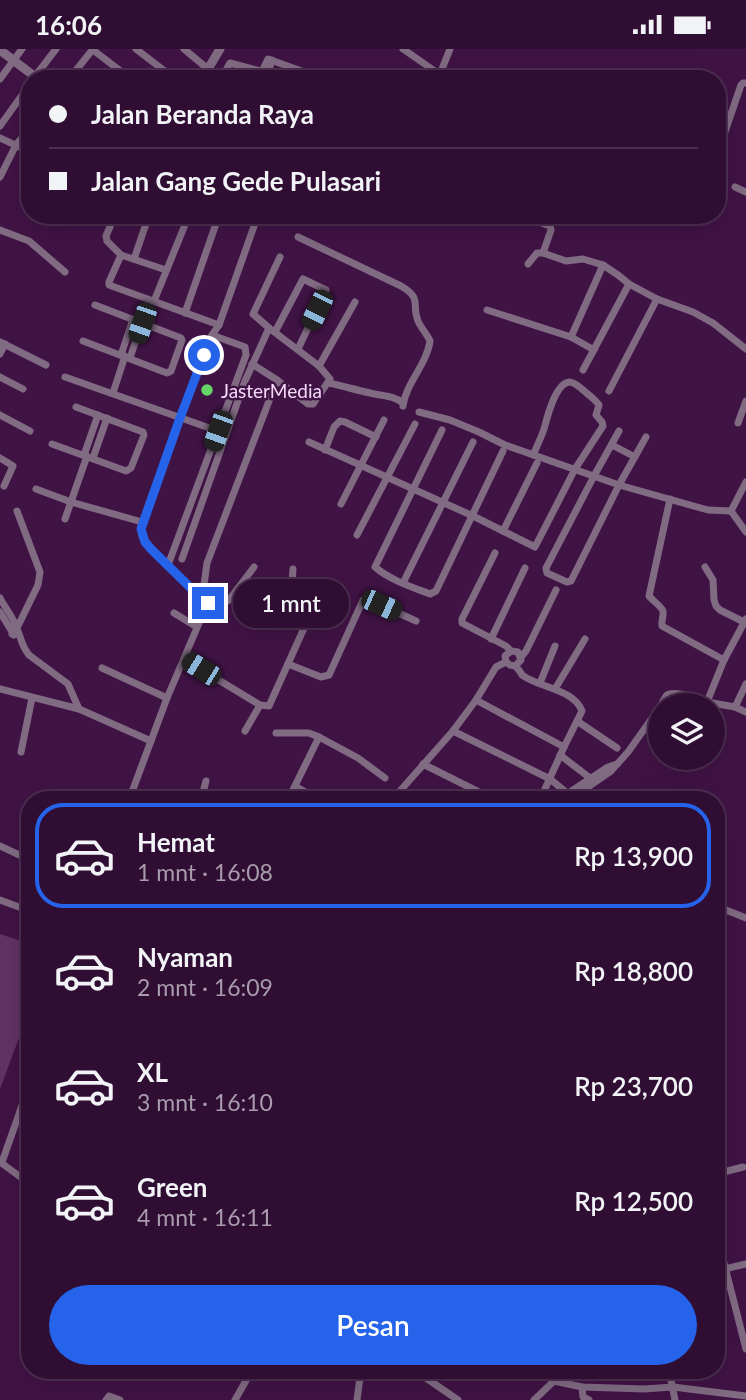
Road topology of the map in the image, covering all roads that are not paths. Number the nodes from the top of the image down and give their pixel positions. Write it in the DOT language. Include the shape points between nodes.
graph roads {
  1 [pos="22,49"];
  2 [pos="56,49"];
  3 [pos="93,49"];
  4 [pos="136,49"];
  5 [pos="184,49"];
  6 [pos="220,49"];
  7 [pos="403,49"];
  8 [pos="450,49"];
  9 [pos="0,50"];
  10 [pos="14,60"];
  11 [pos="272,60"];
  12 [pos="208,69"];
  13 [pos="25,70"];
  14 [pos="41,70"];
  15 [pos="77,70"];
  16 [pos="120,70"];
  17 [pos="163,70"];
  18 [pos="226,70"];
  19 [pos="247,70"];
  20 [pos="261,70"];
  21 [pos="269,70"];
  22 [pos="295,70"];
  23 [pos="430,70"];
  24 [pos="441,70"];
  25 [pos="0,79"];
  26 [pos="746,83"];
  27 [pos="21,97"];
  28 [pos="0,126"];
  29 [pos="726,129"];
  30 [pos="0,138"];
  31 [pos="21,139"];
  32 [pos="16,145"];
  33 [pos="21,148"];
  34 [pos="1,173"];
  35 [pos="735,187"];
  36 [pos="746,192"];
  37 [pos="112,224"];
  38 [pos="146,224"];
  39 [pos="185,224"];
  40 [pos="213,224"];
  41 [pos="255,224"];
  42 [pos="544,224"];
  43 [pos="0,230"];
  44 [pos="298,237"];
  45 [pos="543,253"];
  46 [pos="121,255"];
  47 [pos="280,257"];
  48 [pos="134,259"];
  49 [pos="528,264"];
  50 [pos="603,265"];
  51 [pos="166,270"];
  52 [pos="65,272"];
  53 [pos="629,284"];
  54 [pos="657,299"];
  55 [pos="153,301"];
  56 [pos="355,302"];
  57 [pos="95,305"];
  58 [pos="487,310"];
  59 [pos="185,313"];
  60 [pos="133,319"];
  61 [pos="142,323"];
  62 [pos="219,325"];
  63 [pos="272,330"];
  64 [pos="212,335"];
  65 [pos="570,337"];
  66 [pos="83,341"];
  67 [pos="2,343"];
  68 [pos="298,349"];
  69 [pos="746,349"];
  70 [pos="594,350"];
  71 [pos="0,354"];
  72 [pos="125,356"];
  73 [pos="252,364"];
  74 [pos="46,365"];
  75 [pos="319,366"];
  76 [pos="583,370"];
  77 [pos="0,377"];
  78 [pos="65,377"];
  79 [pos="276,380"];
  80 [pos="329,383"];
  81 [pos="23,389"];
  82 [pos="609,391"];
  83 [pos="113,393"];
  84 [pos="746,401"];
  85 [pos="76,407"];
  86 [pos="419,412"];
  87 [pos="0,415"];
  88 [pos="98,415"];
  89 [pos="107,418"];
  90 [pos="180,418"];
  91 [pos="384,420"];
  92 [pos="738,423"];
  93 [pos="415,424"];
  94 [pos="442,430"];
  95 [pos="30,431"];
  96 [pos="218,431"];
  97 [pos="619,431"];
  98 [pos="376,437"];
  99 [pos="646,437"];
  100 [pos="309,442"];
  101 [pos="473,442"];
  102 [pos="52,444"];
  103 [pos="612,445"];
  104 [pos="325,450"];
  105 [pos="503,451"];
  106 [pos="533,455"];
  107 [pos="88,457"];
  108 [pos="635,457"];
  109 [pos="0,458"];
  110 [pos="537,463"];
  111 [pos="360,465"];
  112 [pos="575,469"];
  113 [pos="594,476"];
  114 [pos="387,478"];
  115 [pos="746,482"];
  116 [pos="619,485"];
  117 [pos="4,486"];
  118 [pos="36,489"];
  119 [pos="414,489"];
  120 [pos="670,499"];
  121 [pos="71,502"];
  122 [pos="443,502"];
  123 [pos="341,504"];
  124 [pos="17,511"];
  125 [pos="731,511"];
  126 [pos="473,516"];
  127 [pos="65,519"];
  128 [pos="142,522"];
  129 [pos="503,531"];
  130 [pos="746,533"];
  131 [pos="357,535"];
  132 [pos="495,553"];
  133 [pos="182,559"];
  134 [pos="168,565"];
  135 [pos="705,567"];
  136 [pos="254,568"];
  137 [pos="525,568"];
  138 [pos="293,569"];
  139 [pos="403,583"];
  140 [pos="556,590"];
  141 [pos="318,597"];
  142 [pos="0,598"];
  143 [pos="205,601"];
  144 [pos="0,612"];
  145 [pos="174,613"];
  146 [pos="745,620"];
  147 [pos="416,621"];
  148 [pos="197,627"];
  149 [pos="304,627"];
  150 [pos="15,631"];
  151 [pos="491,639"];
  152 [pos="586,639"];
  153 [pos="555,646"];
  154 [pos="510,651"];
  155 [pos="521,657"];
  156 [pos="184,659"];
  157 [pos="723,660"];
  158 [pos="506,662"];
  159 [pos="288,664"];
  160 [pos="515,666"];
  161 [pos="102,668"];
  162 [pos="540,683"];
  163 [pos="746,684"];
  164 [pos="555,688"];
  165 [pos="0,689"];
  166 [pos="711,693"];
  167 [pos="32,698"];
  168 [pos="167,698"];
  169 [pos="476,700"];
  170 [pos="260,705"];
  171 [pos="725,706"];
  172 [pos="735,707"];
  173 [pos="79,709"];
  174 [pos="746,712"];
  175 [pos="577,721"];
  176 [pos="648,724"];
  177 [pos="245,730"];
  178 [pos="453,731"];
  179 [pos="276,733"];
  180 [pos="319,737"];
  181 [pos="151,741"];
  182 [pos="617,748"];
  183 [pos="562,751"];
  184 [pos="21,752"];
  185 [pos="619,762"];
  186 [pos="423,764"];
  187 [pos="385,778"];
  188 [pos="590,778"];
  189 [pos="550,779"];
  190 [pos="206,781"];
  191 [pos="295,786"];
  192 [pos="132,791"];
  193 [pos="203,791"];
  194 [pos="293,791"];
  195 [pos="304,791"];
  196 [pos="401,791"];
  197 [pos="477,791"];
  198 [pos="544,791"];
  199 [pos="563,791"];
  200 [pos="574,791"];
  201 [pos="577,791"];
  202 [pos="0,846"];
  203 [pos="21,856"];
  204 [pos="0,900"];
  205 [pos="21,908"];
  206 [pos="725,910"];
  207 [pos="746,918"];
  208 [pos="21,1108"];
  209 [pos="1,1162"];
  210 [pos="743,1167"];
  211 [pos="725,1172"];
  212 [pos="21,1177"];
  213 [pos="746,1264"];
  214 [pos="725,1269"];
  215 [pos="746,1349"];
  216 [pos="247,1379"];
  217 [pos="360,1379"];
  218 [pos="429,1379"];
  219 [pos="545,1379"];
  220 [pos="671,1379"];
  221 [pos="554,1381"];
  222 [pos="582,1387"];
  223 [pos="673,1387"];
  224 [pos="544,1391"];
  225 [pos="746,1396"];
  226 [pos="584,1399"];
  227 [pos="106,1400"];
  228 [pos="120,1400"];
  229 [pos="235,1400"];
  230 [pos="357,1400"];
  231 [pos="458,1400"];
  232 [pos="534,1400"];
  233 [pos="675,1400"];
  1 -- 10 [label="street"];
  2 -- 14 [label="street"];
  3 -- 15 [label="street"];
  3 -- 16 [label="street"];
  4 -- 17 [label="street"];
  5 -- 12 [label="street"];
  6 -- 12 [label="street"];
  7 -- 23 [label="street"];
  8 -- 24 [label="street"];
  9 -- 10 [label="street"];
  10 -- 13 [label="street"];
  10 -- 25 [label="street"];
  11 -- 20 [label="street" via="266,60"];
  11 -- 21 [label="street"];
  11 -- 22 [label="street"];
  18 -- 19 [label="street" via="230,63"];
  26 -- 29 [label="street" via="741,85"];
  27 -- 28 [label="street"];
  30 -- 32 [label="street"];
  31 -- 32 [label="street"];
  32 -- 33 [label="street"];
  32 -- 34 [label="street"];
  35 -- 36 [label="street"];
  37 -- 46 [label="street" via="107,241"];
  38 -- 48 [label="street"];
  39 -- 51 [label="street"];
  40 -- 59 [label="street"];
  41 -- 62 [label="street"];
  42 -- 45 [label="street" via="551,230"];
  43 -- 52 [label="street" via="29,241"];
  44 -- 80 [label="street" via="410,292 430,341 403,404"];
  45 -- 49 [label="street" via="537,253"];
  45 -- 50 [label="street"];
  46 -- 48 [label="street"];
  46 -- 55 [label="street" via="109,285"];
  47 -- 63 [label="street" via="253,314"];
  48 -- 51 [label="street"];
  50 -- 53 [label="street"];
  50 -- 65 [label="street"];
  51 -- 55 [label="street"];
  53 -- 54 [label="street"];
  53 -- 70 [label="street"];
  54 -- 69 [label="street" via="713,323"];
  54 -- 82 [label="street"];
  55 -- 59 [label="street"];
  56 -- 75 [label="street"];
  57 -- 60 [label="street"];
  58 -- 65 [label="street"];
  59 -- 62 [label="street"];
  60 -- 61 [label="street"];
  60 -- 72 [label="street"];
  61 -- 72 [label="street"];
  61 -- 72 [label="street" via="182,339 172,371"];
  62 -- 64 [label="street"];
  63 -- 68 [label="street"];
  63 -- 68 [label="street" via="303,279 326,290"];
  63 -- 73 [label="street"];
  64 -- 90 [label="street"];
  64 -- 96 [label="street" via="246,350"];
  65 -- 70 [label="street"];
  66 -- 72 [label="street"];
  67 -- 71 [label="street"];
  67 -- 74 [label="street"];
  68 -- 75 [label="street"];
  70 -- 76 [label="street"];
  72 -- 83 [label="street"];
  73 -- 79 [label="street"];
  73 -- 133 [label="street"];
  75 -- 80 [label="street" via="329,376"];
  77 -- 81 [label="street"];
  78 -- 83 [label="street"];
  79 -- 80 [label="street" via="309,404"];
  79 -- 143 [label="street" via="206,563"];
  83 -- 90 [label="street"];
  84 -- 92 [label="street"];
  85 -- 88 [label="street"];
  86 -- 106 [label="street"];
  87 -- 95 [label="street"];
  88 -- 89 [label="street"];
  88 -- 107 [label="street"];
  89 -- 107 [label="street"];
  89 -- 107 [label="street" via="144,435 131,468 126,471"];
  90 -- 96 [label="street"];
  90 -- 128 [label="street"];
  91 -- 98 [label="street"];
  93 -- 114 [label="street"];
  94 -- 119 [label="street"];
  96 -- 134 [label="street"];
  97 -- 103 [label="street"];
  98 -- 104 [label="street" via="340,421"];
  98 -- 111 [label="street"];
  99 -- 108 [label="street"];
  100 -- 104 [label="street"];
  101 -- 122 [label="street"];
  102 -- 107 [label="street"];
  103 -- 108 [label="street"];
  103 -- 113 [label="street"];
  104 -- 111 [label="street"];
  105 -- 126 [label="street"];
  106 -- 112 [label="street"];
  106 -- 112 [label="street" via="555,398 561,387 571,382 598,403 596,415 603,424"];
  107 -- 121 [label="street"];
  108 -- 116 [label="street"];
  109 -- 117 [label="street" via="13,466"];
  110 -- 129 [label="street"];
  111 -- 114 [label="street"];
  111 -- 123 [label="street"];
  112 -- 113 [label="street"];
  112 -- 129 [label="street" via="535,547"];
  113 -- 116 [label="street"];
  113 -- 116 [label="street" via="546,568 547,573 566,582 571,581"];
  114 -- 119 [label="street"];
  114 -- 131 [label="street"];
  115 -- 125 [label="street"];
  116 -- 120 [label="street"];
  118 -- 121 [label="street"];
  119 -- 122 [label="street"];
  119 -- 139 [label="street" via="376,565"];
  120 -- 125 [label="street"];
  120 -- 157 [label="street" via="649,596 664,614 662,626"];
  121 -- 127 [label="street"];
  121 -- 128 [label="street"];
  122 -- 126 [label="street"];
  122 -- 139 [label="street"];
  124 -- 150 [label="street" via="40,572"];
  125 -- 130 [label="street"];
  126 -- 129 [label="street"];
  126 -- 139 [label="street" via="436,591 430,594"];
  128 -- 134 [label="street" via="142,535"];
  132 -- 151 [label="street" via="462,621"];
  134 -- 143 [label="street"];
  135 -- 146 [label="street" via="713,580 716,606"];
  136 -- 143 [label="street" via="229,600 222,604"];
  137 -- 151 [label="street"];
  138 -- 149 [label="street" via="290,612"];
  140 -- 155 [label="street"];
  141 -- 149 [label="street"];
  142 -- 150 [label="street"];
  143 -- 148 [label="street"];
  144 -- 150 [label="street"];
  145 -- 148 [label="street"];
  146 -- 157 [label="street"];
  147 -- 159 [label="street" via="363,600 327,676"];
  148 -- 156 [label="street"];
  149 -- 159 [label="street"];
  150 -- 173 [label="street" via="29,655 68,684"];
  151 -- 154 [label="street"];
  152 -- 164 [label="street"];
  153 -- 162 [label="street"];
  154 -- 155 [label="street"];
  154 -- 158 [label="street"];
  155 -- 160 [label="street"];
  156 -- 168 [label="street"];
  156 -- 170 [label="street"];
  157 -- 166 [label="street"];
  158 -- 160 [label="street"];
  158 -- 169 [label="street" via="496,667"];
  159 -- 170 [label="street" via="270,706"];
  160 -- 162 [label="street" via="522,675"];
  161 -- 168 [label="street"];
  162 -- 164 [label="street"];
  163 -- 172 [label="street"];
  164 -- 175 [label="street" via="580,705"];
  165 -- 167 [label="street"];
  167 -- 173 [label="street"];
  167 -- 184 [label="street"];
  168 -- 181 [label="street"];
  169 -- 178 [label="street"];
  169 -- 183 [label="street"];
  170 -- 177 [label="street"];
  171 -- 172 [label="street"];
  172 -- 174 [label="street"];
  173 -- 181 [label="street"];
  175 -- 182 [label="street"];
  175 -- 183 [label="street"];
  176 -- 185 [label="street"];
  178 -- 186 [label="street"];
  178 -- 189 [label="street"];
  179 -- 180 [label="street"];
  180 -- 187 [label="street"];
  180 -- 191 [label="street"];
  181 -- 192 [label="street"];
  183 -- 188 [label="street"];
  183 -- 189 [label="street"];
  185 -- 188 [label="street"];
  185 -- 201 [label="street"];
  186 -- 196 [label="street"];
  186 -- 197 [label="street"];
  188 -- 200 [label="street"];
  189 -- 198 [label="street"];
  189 -- 199 [label="street"];
  190 -- 193 [label="street"];
  191 -- 194 [label="street"];
  191 -- 195 [label="street"];
  202 -- 203 [label="street"];
  204 -- 205 [label="street"];
  206 -- 207 [label="street"];
  208 -- 209 [label="street"];
  209 -- 212 [label="street"];
  210 -- 211 [label="street"];
  213 -- 214 [label="street"];
  214 -- 215 [label="street"];
  216 -- 229 [label="street"];
  217 -- 230 [label="street"];
  218 -- 231 [label="street"];
  219 -- 224 [label="street"];
  220 -- 223 [label="street"];
  221 -- 222 [label="street"];
  221 -- 224 [label="street"];
  222 -- 223 [label="street"];
  222 -- 226 [label="street"];
  223 -- 225 [label="street"];
  223 -- 233 [label="street"];
  224 -- 232 [label="street"];
  227 -- 228 [label="street" via="109,1396"];
}
